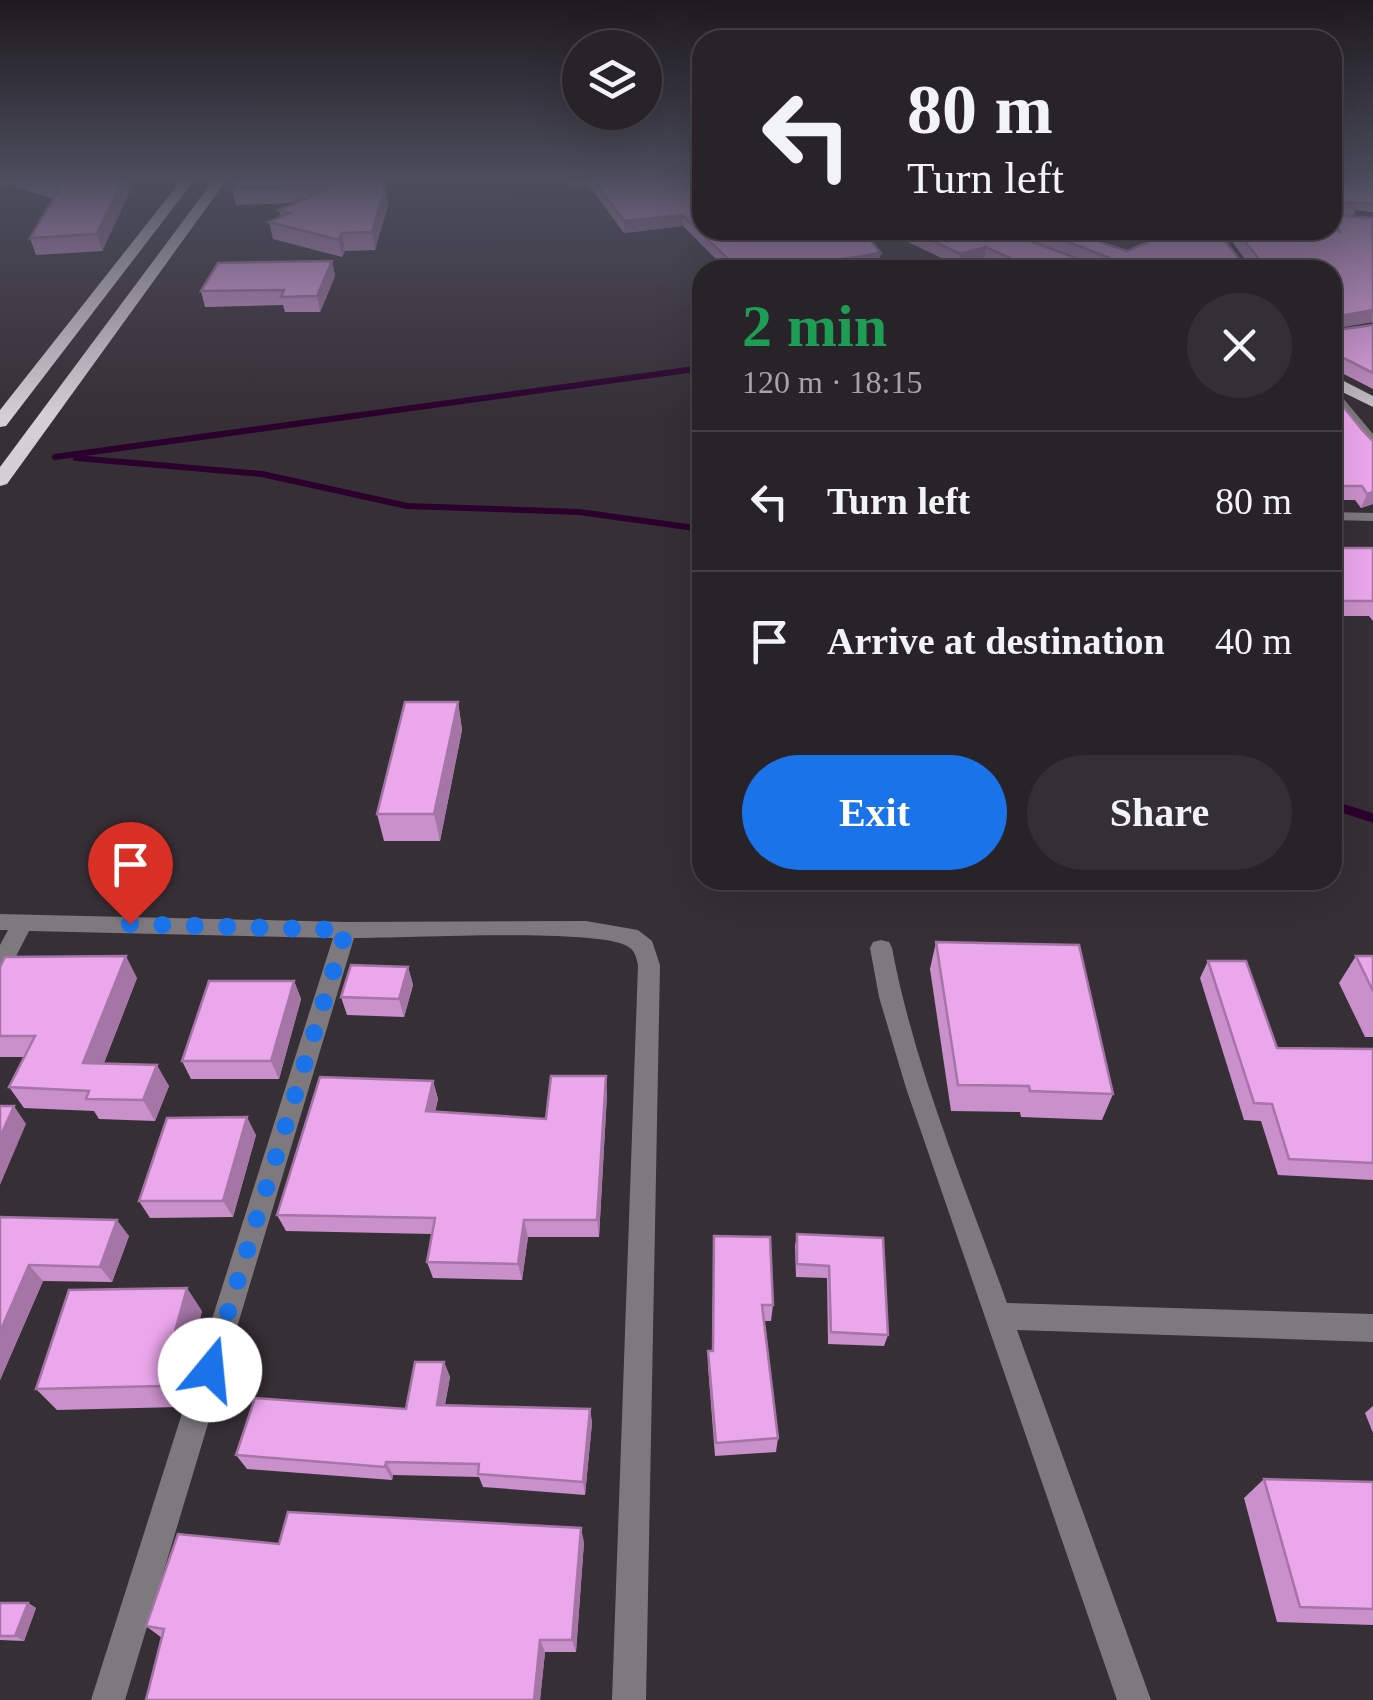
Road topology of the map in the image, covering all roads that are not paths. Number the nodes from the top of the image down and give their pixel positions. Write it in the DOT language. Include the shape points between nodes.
graph roads {
  1 [pos="128,257"];
  2 [pos="164,257"];
  3 [pos="1342,392"];
  4 [pos="1342,401"];
  5 [pos="1373,402"];
  6 [pos="0,422"];
  7 [pos="1373,442"];
  8 [pos="0,480"];
  9 [pos="1342,516"];
  10 [pos="1373,517"];
  11 [pos="12,922"];
  12 [pos="346,930"];
  13 [pos="881,948"];
  14 [pos="0,966"];
  15 [pos="1000,1316"];
  16 [pos="1373,1328"];
  17 [pos="108,1700"];
  18 [pos="629,1700"];
  19 [pos="1134,1700"];
  1 -- 6 [label="highway"];
  2 -- 8 [label="highway"];
  3 -- 5 [label="main road"];
  4 -- 7 [label="street"];
  9 -- 10 [label="street"];
  11 -- 12 [label="street"];
  11 -- 14 [label="street"];
  12 -- 17 [label="street"];
  12 -- 18 [label="street" via="586,929 630,936 644,947 649,965"];
  13 -- 15 [label="street" via="902,1042"];
  15 -- 16 [label="street"];
  15 -- 19 [label="street"];
}
